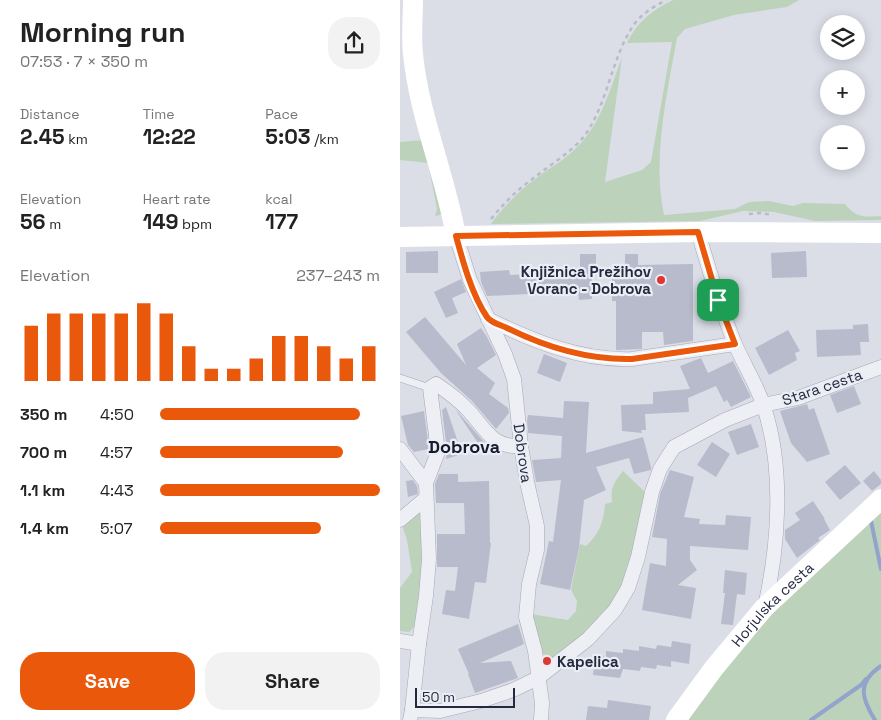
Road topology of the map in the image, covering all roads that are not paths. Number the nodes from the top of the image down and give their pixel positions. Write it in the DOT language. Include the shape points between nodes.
graph roads {
  1 [pos="413,0"];
  2 [pos="698,232"];
  3 [pos="881,233"];
  4 [pos="456,236"];
  5 [pos="400,237"];
  6 [pos="488,319"];
  7 [pos="735,344"];
  8 [pos="881,367"];
  9 [pos="400,378"];
  10 [pos="430,388"];
  11 [pos="763,405"];
  12 [pos="521,446"];
  13 [pos="400,448"];
  14 [pos="426,483"];
  15 [pos="426,498"];
  16 [pos="881,499"];
  17 [pos="400,520"];
  18 [pos="764,608"];
  19 [pos="400,641"];
  20 [pos="418,644"];
  21 [pos="538,678"];
  22 [pos="411,715"];
  23 [pos="541,720"];
  24 [pos="676,720"];
  1 -- 4 [label="street" via="414,62 423,111"];
  2 -- 3 [label="street"];
  2 -- 4 [label="street"];
  2 -- 7 [label="street"];
  4 -- 5 [label="street"];
  4 -- 6 [label="street, Dobrova" via="470,280"];
  6 -- 7 [label="street" via="549,345 616,359"];
  6 -- 12 [label="street, Dobrova" via="514,379"];
  7 -- 11 [label="street"];
  8 -- 11 [label="street, Stara cesta" via="798,398"];
  9 -- 10 [label="lane"];
  10 -- 12 [label="street" via="436,384 444,389 494,440 507,447"];
  10 -- 14 [label="street" via="438,452"];
  11 -- 18 [label="street" via="774,450 776,480 772,576"];
  11 -- 21 [label="street, Stara cesta" via="725,420 674,447 660,469 652,492 628,588 615,610 588,639"];
  12 -- 21 [label="street, Dobrova" via="537,526 537,550 526,617"];
  13 -- 14 [label="street"];
  14 -- 15 [label="street"];
  15 -- 17 [label="street"];
  15 -- 20 [label="street" via="429,559"];
  16 -- 18 [label="street, Horjulska cesta"];
  18 -- 24 [label="street, Horjulska cesta"];
  19 -- 20 [label="street"];
  20 -- 22 [label="street"];
  21 -- 22 [label="street, Stara cesta" via="480,701"];
  21 -- 23 [label="street, Dobrova"];
}
